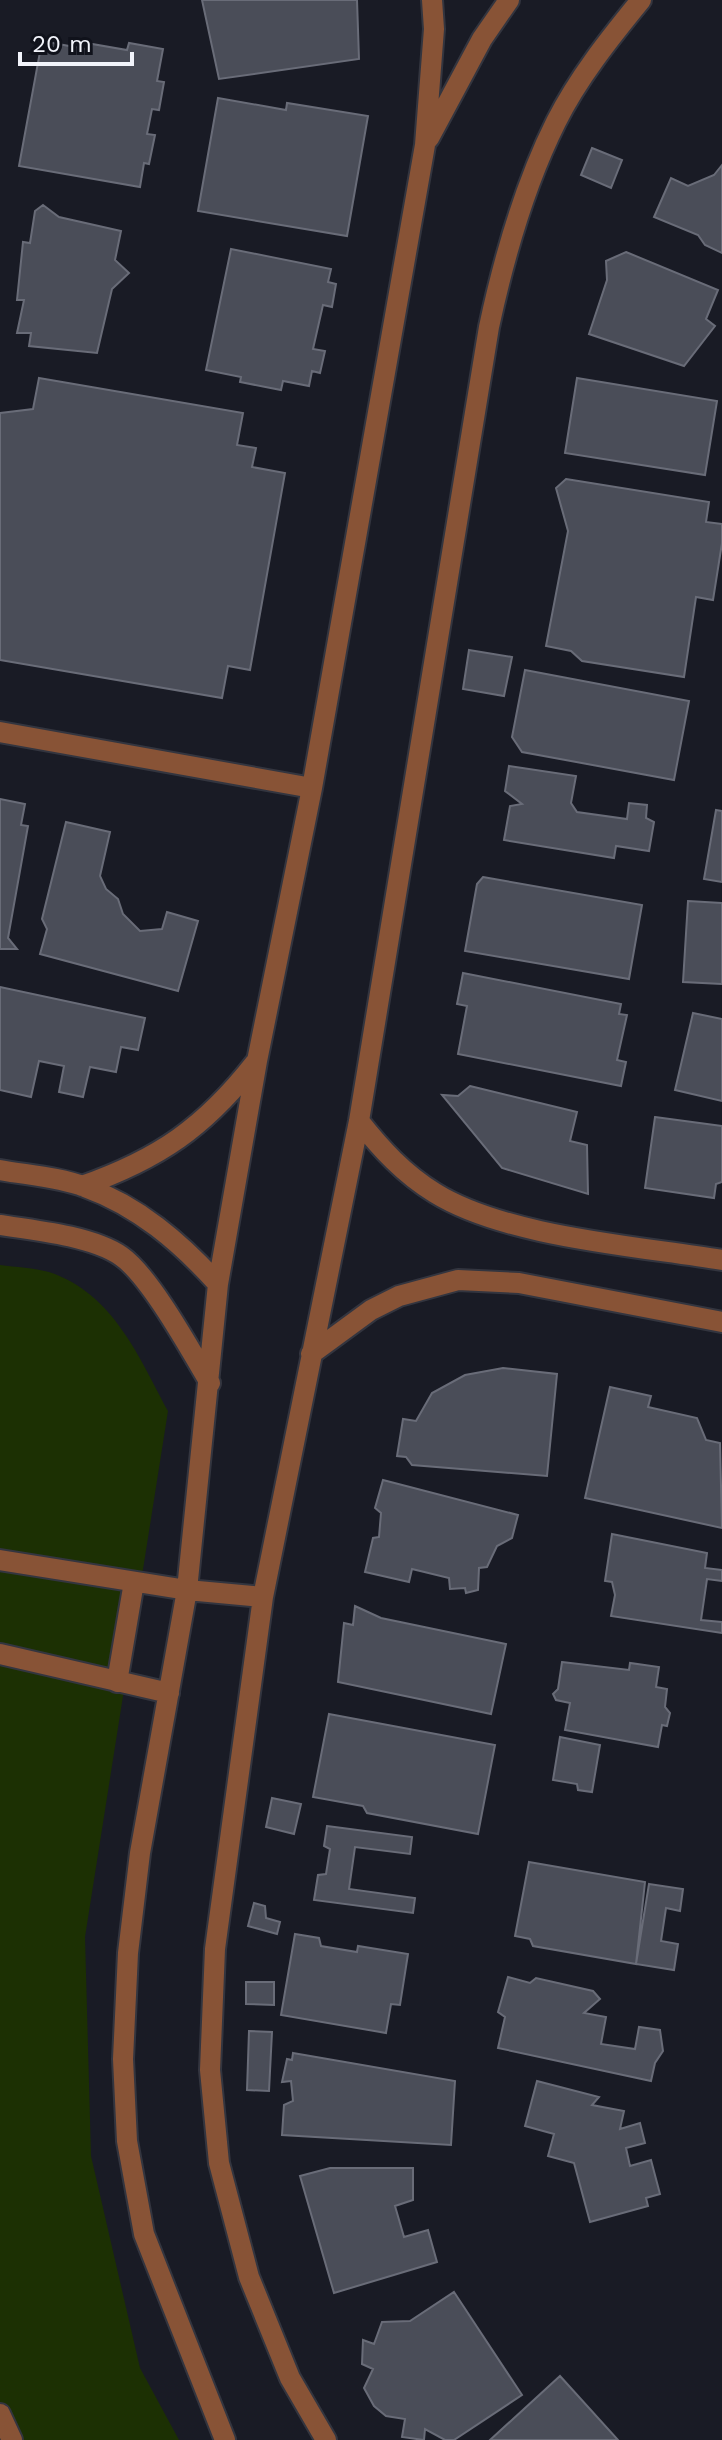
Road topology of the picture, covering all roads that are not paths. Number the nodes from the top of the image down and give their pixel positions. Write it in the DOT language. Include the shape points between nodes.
graph roads {
  1 [pos="432,0"];
  2 [pos="509,0"];
  3 [pos="641,0"];
  4 [pos="425,145"];
  5 [pos="0,732"];
  6 [pos="312,788"];
  7 [pos="257,1061"];
  8 [pos="359,1121"];
  9 [pos="0,1170"];
  10 [pos="82,1186"];
  11 [pos="0,1225"];
  12 [pos="722,1260"];
  13 [pos="218,1284"];
  14 [pos="722,1322"];
  15 [pos="311,1354"];
  16 [pos="210,1383"];
  17 [pos="0,1560"];
  18 [pos="134,1582"];
  19 [pos="187,1590"];
  20 [pos="263,1597"];
  21 [pos="0,1654"];
  22 [pos="117,1682"];
  23 [pos="169,1693"];
  24 [pos="0,2414"];
  25 [pos="12,2440"];
  26 [pos="225,2440"];
  27 [pos="326,2440"];
  1 -- 4 [label="street"];
  2 -- 4 [label="street"];
  3 -- 8 [label="street" via="604,46 557,121 501,273"];
  4 -- 6 [label="street"];
  5 -- 6 [label="street"];
  6 -- 7 [label="street"];
  7 -- 10 [label="street" via="230,1095 187,1134 124,1171"];
  7 -- 13 [label="street"];
  8 -- 12 [label="street" via="407,1173 466,1209 534,1229"];
  8 -- 15 [label="street"];
  9 -- 10 [label="street"];
  10 -- 13 [label="street" via="157,1225"];
  11 -- 16 [label="street" via="60,1233 121,1256 168,1314"];
  13 -- 16 [label="street"];
  14 -- 15 [label="street" via="519,1283 458,1280 399,1296 371,1310"];
  15 -- 20 [label="street"];
  16 -- 19 [label="street"];
  17 -- 18 [label="street"];
  18 -- 19 [label="street"];
  18 -- 22 [label="street"];
  19 -- 20 [label="street"];
  19 -- 23 [label="street"];
  20 -- 27 [label="street" via="215,1949 210,2070 219,2163 249,2277 290,2378"];
  21 -- 22 [label="street"];
  22 -- 23 [label="street"];
  23 -- 26 [label="street" via="128,1953 123,2059 127,2141 144,2234"];
  24 -- 25 [label="street"];
}
